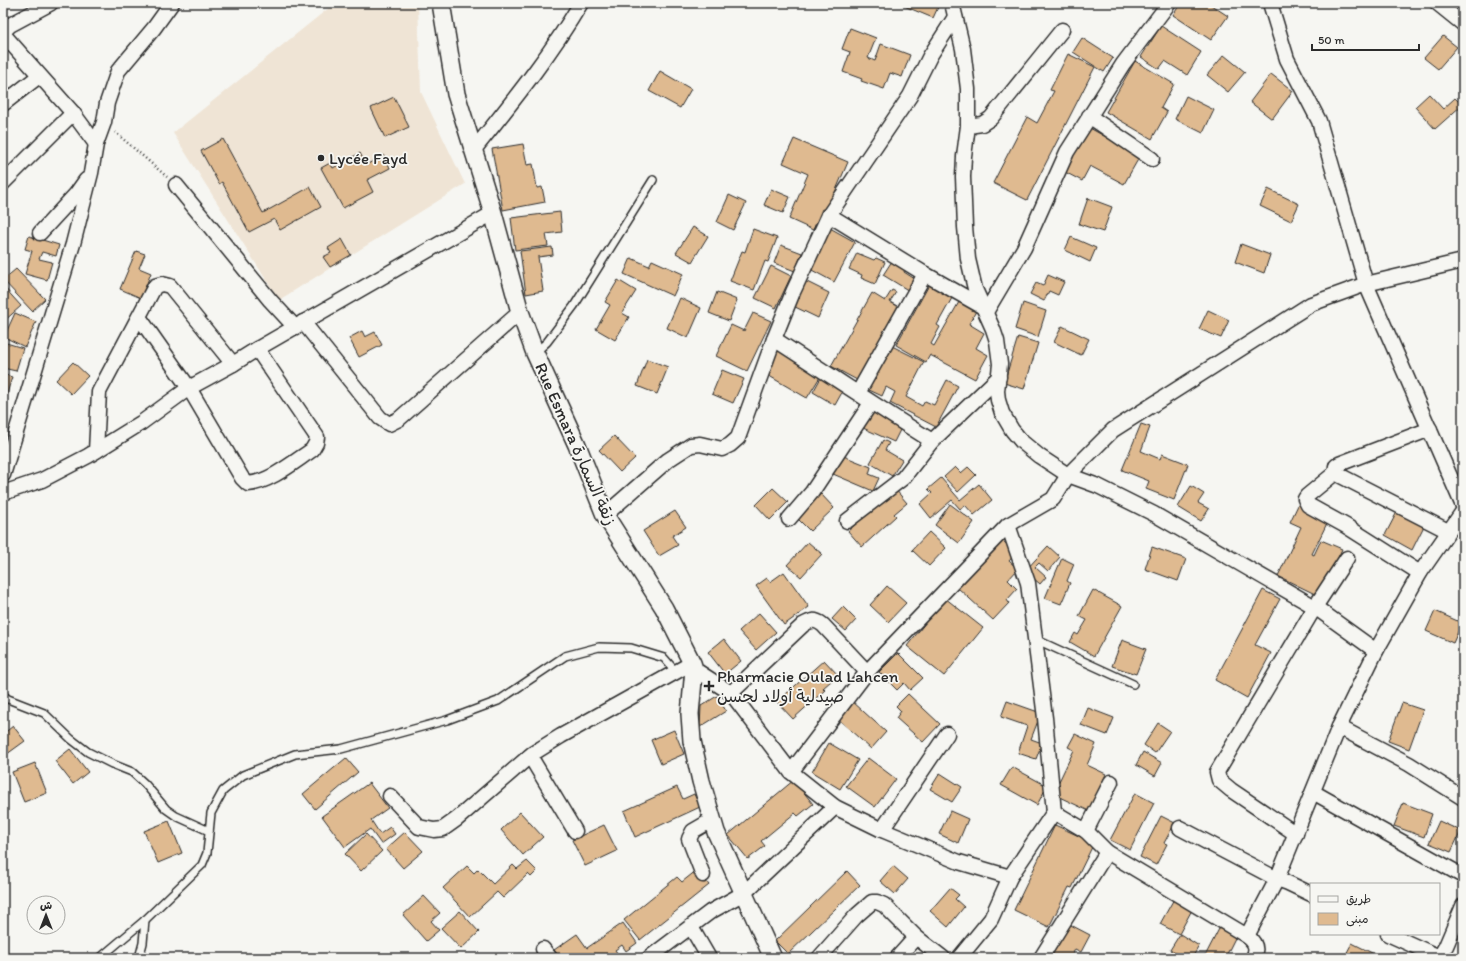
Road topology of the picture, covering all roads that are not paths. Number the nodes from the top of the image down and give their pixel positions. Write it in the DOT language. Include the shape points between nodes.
graph roads {
  1 [pos="51,3"];
  2 [pos="172,3"];
  3 [pos="441,3"];
  4 [pos="581,3"];
  5 [pos="1169,3"];
  6 [pos="1270,3"];
  7 [pos="1437,3"];
  8 [pos="954,7"];
  9 [pos="1463,24"];
  10 [pos="5,27"];
  11 [pos="1062,30"];
  12 [pos="40,76"];
  13 [pos="3,104"];
  14 [pos="72,114"];
  15 [pos="1089,116"];
  16 [pos="968,126"];
  17 [pos="96,144"];
  18 [pos="473,151"];
  19 [pos="1152,159"];
  20 [pos="91,173"];
  21 [pos="653,180"];
  22 [pos="3,183"];
  23 [pos="176,185"];
  24 [pos="493,213"];
  25 [pos="829,214"];
  26 [pos="40,234"];
  27 [pos="1463,261"];
  28 [pos="926,274"];
  29 [pos="1366,284"];
  30 [pos="985,310"];
  31 [pos="520,312"];
  32 [pos="139,317"];
  33 [pos="299,324"];
  34 [pos="774,339"];
  35 [pos="257,349"];
  36 [pos="535,353"];
  37 [pos="233,364"];
  38 [pos="999,377"];
  39 [pos="189,388"];
  40 [pos="858,392"];
  41 [pos="871,403"];
  42 [pos="1430,429"];
  43 [pos="932,441"];
  44 [pos="96,451"];
  45 [pos="1335,473"];
  46 [pos="3,475"];
  47 [pos="1068,475"];
  48 [pos="3,493"];
  49 [pos="1463,506"];
  50 [pos="1463,511"];
  51 [pos="605,515"];
  52 [pos="789,519"];
  53 [pos="847,521"];
  54 [pos="1008,525"];
  55 [pos="1448,531"];
  56 [pos="1347,558"];
  57 [pos="1420,573"];
  58 [pos="1315,606"];
  59 [pos="1035,639"];
  60 [pos="1376,650"];
  61 [pos="693,666"];
  62 [pos="867,672"];
  63 [pos="677,673"];
  64 [pos="1133,684"];
  65 [pos="731,693"];
  66 [pos="3,695"];
  67 [pos="1339,727"];
  68 [pos="947,734"];
  69 [pos="530,756"];
  70 [pos="791,772"];
  71 [pos="1111,782"];
  72 [pos="1313,792"];
  73 [pos="390,796"];
  74 [pos="1463,798"];
  75 [pos="836,808"];
  76 [pos="1054,812"];
  77 [pos="712,820"];
  78 [pos="1180,828"];
  79 [pos="882,830"];
  80 [pos="209,831"];
  81 [pos="575,831"];
  82 [pos="1086,831"];
  83 [pos="1296,834"];
  84 [pos="1107,852"];
  85 [pos="703,875"];
  86 [pos="1463,876"];
  87 [pos="1010,877"];
  88 [pos="1276,879"];
  89 [pos="744,893"];
  90 [pos="1310,894"];
  91 [pos="1463,906"];
  92 [pos="145,920"];
  93 [pos="691,926"];
  94 [pos="1390,935"];
  95 [pos="1247,936"];
  96 [pos="916,937"];
  97 [pos="1443,957"];
  98 [pos="100,958"];
  99 [pos="139,958"];
  100 [pos="649,958"];
  101 [pos="709,958"];
  102 [pos="773,958"];
  103 [pos="819,958"];
  104 [pos="897,958"];
  105 [pos="943,958"];
  106 [pos="959,958"];
  107 [pos="1040,958"];
  108 [pos="1253,958"];
  1 -- 10 [label="street"];
  2 -- 17 [label="street" via="118,71"];
  3 -- 18 [label="street, Rue Esmara زنقة السمارة" via="456,94"];
  4 -- 18 [label="street" via="561,37 530,80"];
  5 -- 15 [label="street" via="1123,64"];
  6 -- 29 [label="street" via="1287,59 1319,121"];
  7 -- 9 [label="street"];
  8 -- 16 [label="street" via="966,62"];
  8 -- 25 [label="street" via="910,96"];
  10 -- 12 [label="street"];
  11 -- 16 [label="street" via="991,118 982,124"];
  12 -- 13 [label="street"];
  12 -- 14 [label="street"];
  14 -- 17 [label="street"];
  14 -- 22 [label="street"];
  15 -- 19 [label="street"];
  15 -- 30 [label="street" via="1067,152 1024,248"];
  16 -- 30 [label="street" via="963,170 965,227 971,277"];
  17 -- 20 [label="street"];
  18 -- 24 [label="street, Rue Esmara زنقة السمارة"];
  20 -- 26 [label="street"];
  20 -- 46 [label="street" via="73,244"];
  21 -- 36 [label="lane" via="574,306 547,342"];
  23 -- 33 [label="street" via="270,300"];
  24 -- 31 [label="street, Rue Esmara زنقة السمارة"];
  24 -- 33 [label="street"];
  25 -- 28 [label="street"];
  25 -- 34 [label="street"];
  27 -- 29 [label="street"];
  28 -- 30 [label="street"];
  28 -- 40 [label="street"];
  29 -- 42 [label="street"];
  29 -- 47 [label="street" via="1311,304 1113,430"];
  30 -- 38 [label="street" via="997,341"];
  31 -- 33 [label="street" via="398,419 389,424 380,418"];
  31 -- 36 [label="street, Rue Esmara زنقة السمارة"];
  32 -- 37 [label="street" via="155,286 170,286"];
  32 -- 39 [label="street"];
  32 -- 44 [label="street" via="99,392"];
  33 -- 35 [label="street"];
  34 -- 40 [label="street"];
  34 -- 51 [label="street" via="738,438 722,449 700,444 691,445 668,460"];
  35 -- 37 [label="street"];
  35 -- 39 [label="street" via="318,437 312,450 265,480 248,484 242,478"];
  36 -- 51 [label="street, Rue Esmara زنقة السمارة" via="577,445"];
  37 -- 39 [label="street"];
  38 -- 43 [label="street"];
  38 -- 47 [label="street" via="998,400 1012,430 1039,456"];
  39 -- 44 [label="street" via="141,423"];
  40 -- 41 [label="street"];
  41 -- 43 [label="street"];
  41 -- 52 [label="street" via="812,492"];
  42 -- 45 [label="street" via="1339,464"];
  42 -- 49 [label="street"];
  43 -- 53 [label="street" via="902,478"];
  44 -- 48 [label="street" via="42,480"];
  45 -- 55 [label="street"];
  45 -- 57 [label="street" via="1307,496 1306,502"];
  47 -- 54 [label="street" via="1053,499"];
  47 -- 58 [label="street" via="1098,486 1154,514"];
  50 -- 55 [label="street"];
  51 -- 61 [label="street, Rue Esmara زنقة السمارة" via="664,608"];
  54 -- 59 [label="street" via="1028,583"];
  54 -- 62 [label="street"];
  55 -- 57 [label="street"];
  56 -- 58 [label="street"];
  57 -- 60 [label="street"];
  58 -- 60 [label="street"];
  58 -- 83 [label="street" via="1217,772 1219,780 1231,790"];
  59 -- 64 [label="lane"];
  59 -- 76 [label="street"];
  60 -- 67 [label="street"];
  61 -- 63 [label="street"];
  61 -- 65 [label="street"];
  61 -- 77 [label="street" via="690,714 692,741"];
  62 -- 65 [label="street" via="823,625 813,620 803,626"];
  62 -- 70 [label="street"];
  63 -- 69 [label="street" via="561,736"];
  63 -- 80 [label="lane" via="664,658 631,648 599,648 565,656 498,701 455,717 341,749 295,754 243,775 223,791 211,813"];
  65 -- 70 [label="street"];
  66 -- 80 [label="lane" via="44,713 88,752 132,772 166,809"];
  67 -- 72 [label="street"];
  67 -- 74 [label="street" via="1410,764"];
  68 -- 79 [label="street"];
  69 -- 73 [label="street" via="443,828 434,830 419,827"];
  69 -- 81 [label="street"];
  70 -- 75 [label="street"];
  71 -- 82 [label="street"];
  72 -- 83 [label="street"];
  72 -- 86 [label="street"];
  75 -- 79 [label="street"];
  75 -- 89 [label="street"];
  76 -- 82 [label="street"];
  76 -- 87 [label="street"];
  77 -- 85 [label="street" via="693,831 689,839"];
  77 -- 89 [label="street"];
  78 -- 88 [label="street"];
  79 -- 87 [label="street" via="959,862"];
  80 -- 92 [label="lane" via="207,853 202,866"];
  82 -- 84 [label="street"];
  83 -- 88 [label="street"];
  84 -- 95 [label="street"];
  84 -- 107 [label="street"];
  87 -- 106 [label="street" via="991,919"];
  88 -- 90 [label="street"];
  88 -- 95 [label="street"];
  89 -- 93 [label="street"];
  89 -- 102 [label="street"];
  91 -- 97 [label="street"];
  92 -- 98 [label="lane"];
  92 -- 99 [label="lane"];
  93 -- 100 [label="street"];
  93 -- 101 [label="street"];
  94 -- 97 [label="street" via="1435,956"];
  95 -- 108 [label="street" via="1254,940 1256,949"];
  96 -- 103 [label="street" via="884,905 872,902"];
  96 -- 104 [label="street"];
  96 -- 105 [label="street"];
}
